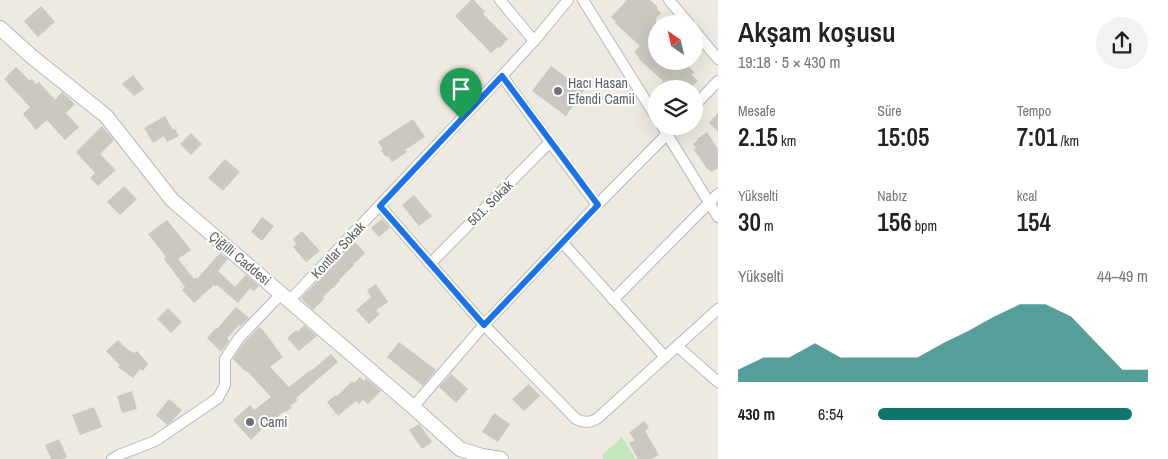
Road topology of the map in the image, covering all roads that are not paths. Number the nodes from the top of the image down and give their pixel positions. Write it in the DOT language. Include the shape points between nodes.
graph roads {
  1 [pos="500,0"];
  2 [pos="568,0"];
  3 [pos="583,0"];
  4 [pos="671,1"];
  5 [pos="682,15"];
  6 [pos="0,28"];
  7 [pos="534,41"];
  8 [pos="703,41"];
  9 [pos="718,59"];
  10 [pos="502,76"];
  11 [pos="718,81"];
  12 [pos="703,97"];
  13 [pos="648,104"];
  14 [pos="660,135"];
  15 [pos="667,135"];
  16 [pos="550,142"];
  17 [pos="718,194"];
  18 [pos="709,203"];
  19 [pos="598,205"];
  20 [pos="380,206"];
  21 [pos="718,217"];
  22 [pos="562,242"];
  23 [pos="430,264"];
  24 [pos="286,297"];
  25 [pos="613,300"];
  26 [pos="718,309"];
  27 [pos="484,325"];
  28 [pos="677,346"];
  29 [pos="665,358"];
  30 [pos="718,382"];
  31 [pos="414,407"];
  32 [pos="458,454"];
  33 [pos="112,459"];
  34 [pos="501,459"];
  1 -- 7 [label="street"];
  2 -- 7 [label="street, Kontlar Sokak"];
  3 -- 13 [label="street"];
  4 -- 5 [label="street"];
  6 -- 24 [label="main road, Çiğilli Caddesi" via="106,116 172,200"];
  7 -- 10 [label="street, Kontlar Sokak"];
  8 -- 9 [label="street"];
  10 -- 16 [label="street"];
  10 -- 20 [label="street, Kontlar Sokak"];
  11 -- 12 [label="street"];
  14 -- 19 [label="street"];
  15 -- 18 [label="street"];
  16 -- 19 [label="street"];
  16 -- 23 [label="street, 501. Sokak"];
  17 -- 18 [label="street"];
  18 -- 21 [label="street"];
  18 -- 25 [label="street"];
  19 -- 22 [label="street"];
  20 -- 23 [label="street"];
  20 -- 24 [label="street, Kontlar Sokak"];
  22 -- 25 [label="street"];
  22 -- 27 [label="street"];
  23 -- 27 [label="street"];
  24 -- 31 [label="main road, Çiğilli Caddesi"];
  24 -- 33 [label="street, Kontlar Sokak" via="239,338 225,359 224,385 218,398 155,441"];
  25 -- 29 [label="street"];
  26 -- 28 [label="street"];
  27 -- 29 [label="street" via="576,419 583,422 592,422 599,417"];
  27 -- 31 [label="street"];
  28 -- 29 [label="street"];
  28 -- 30 [label="street"];
  31 -- 32 [label="main road, Çiğilli Caddesi"];
  32 -- 34 [label="main road, Çiğilli Caddesi"];
}
